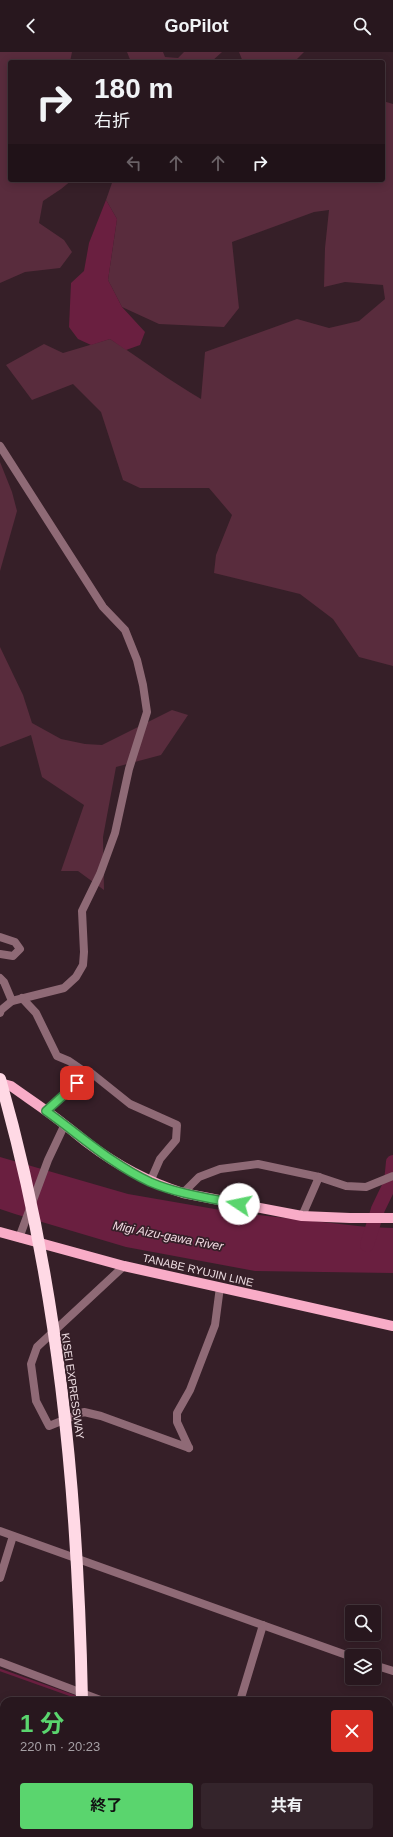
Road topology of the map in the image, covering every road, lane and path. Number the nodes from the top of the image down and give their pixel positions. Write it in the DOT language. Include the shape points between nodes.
graph roads {
  1 [pos="0,446"];
  2 [pos="0,937"];
  3 [pos="0,954"];
  4 [pos="0,978"];
  5 [pos="22,998"];
  6 [pos="12,1001"];
  7 [pos="0,1013"];
  8 [pos="88,1074"];
  9 [pos="0,1080"];
  10 [pos="0,1083"];
  11 [pos="46,1111"];
  12 [pos="65,1124"];
  13 [pos="393,1176"];
  14 [pos="319,1177"];
  15 [pos="150,1182"];
  16 [pos="183,1193"];
  17 [pos="302,1216"];
  18 [pos="393,1218"];
  19 [pos="0,1232"];
  20 [pos="19,1238"];
  21 [pos="124,1266"];
  22 [pos="220,1287"];
  23 [pos="393,1326"];
  24 [pos="0,1530"];
  25 [pos="13,1536"];
  26 [pos="0,1578"];
  27 [pos="262,1625"];
  28 [pos="345,1655"];
  29 [pos="0,1662"];
  30 [pos="381,1667"];
  31 [pos="393,1671"];
  32 [pos="82,1697"];
  33 [pos="92,1697"];
  34 [pos="241,1697"];
  1 -- 5 [label="street" via="103,607 125,630 137,660 147,712 129,769 115,833 100,874 82,911 83,965 76,977 64,988"];
  2 -- 3 [label="street" via="15,942 20,949 13,956"];
  4 -- 6 [label="street"];
  5 -- 6 [label="street"];
  5 -- 8 [label="street" via="36,1013 57,1056"];
  6 -- 7 [label="street"];
  8 -- 11 [label="street"];
  8 -- 15 [label="street" via="90,1072 130,1104 177,1125 176,1140 160,1159"];
  9 -- 32 [label="highway, KISEI EXPRESSWAY, bridge" via="26,1176 36,1228 70,1452 80,1602"];
  10 -- 11 [label="main road" via="11,1086"];
  11 -- 12 [label="main road"];
  12 -- 15 [label="main road" via="126,1170"];
  12 -- 20 [label="street, bridge" via="48,1160"];
  13 -- 14 [label="street" via="366,1187 346,1186"];
  14 -- 16 [label="street" via="258,1164 220,1169 199,1177"];
  14 -- 17 [label="street"];
  15 -- 16 [label="main road"];
  16 -- 17 [label="main road"];
  17 -- 18 [label="main road"];
  19 -- 20 [label="main road, TANABE RYUJIN LINE"];
  20 -- 21 [label="main road, TANABE RYUJIN LINE"];
  21 -- 22 [label="main road, TANABE RYUJIN LINE"];
  21 -- 22 [label="street" via="37,1347 31,1364 36,1401 48,1426 84,1412 189,1448 177,1422 177,1413 190,1390 215,1325"];
  22 -- 23 [label="main road, TANABE RYUJIN LINE"];
  24 -- 25 [label="street"];
  25 -- 26 [label="street"];
  25 -- 27 [label="street"];
  27 -- 28 [label="street"];
  27 -- 34 [label="street"];
  29 -- 33 [label="street"];
  30 -- 31 [label="street"];
}
